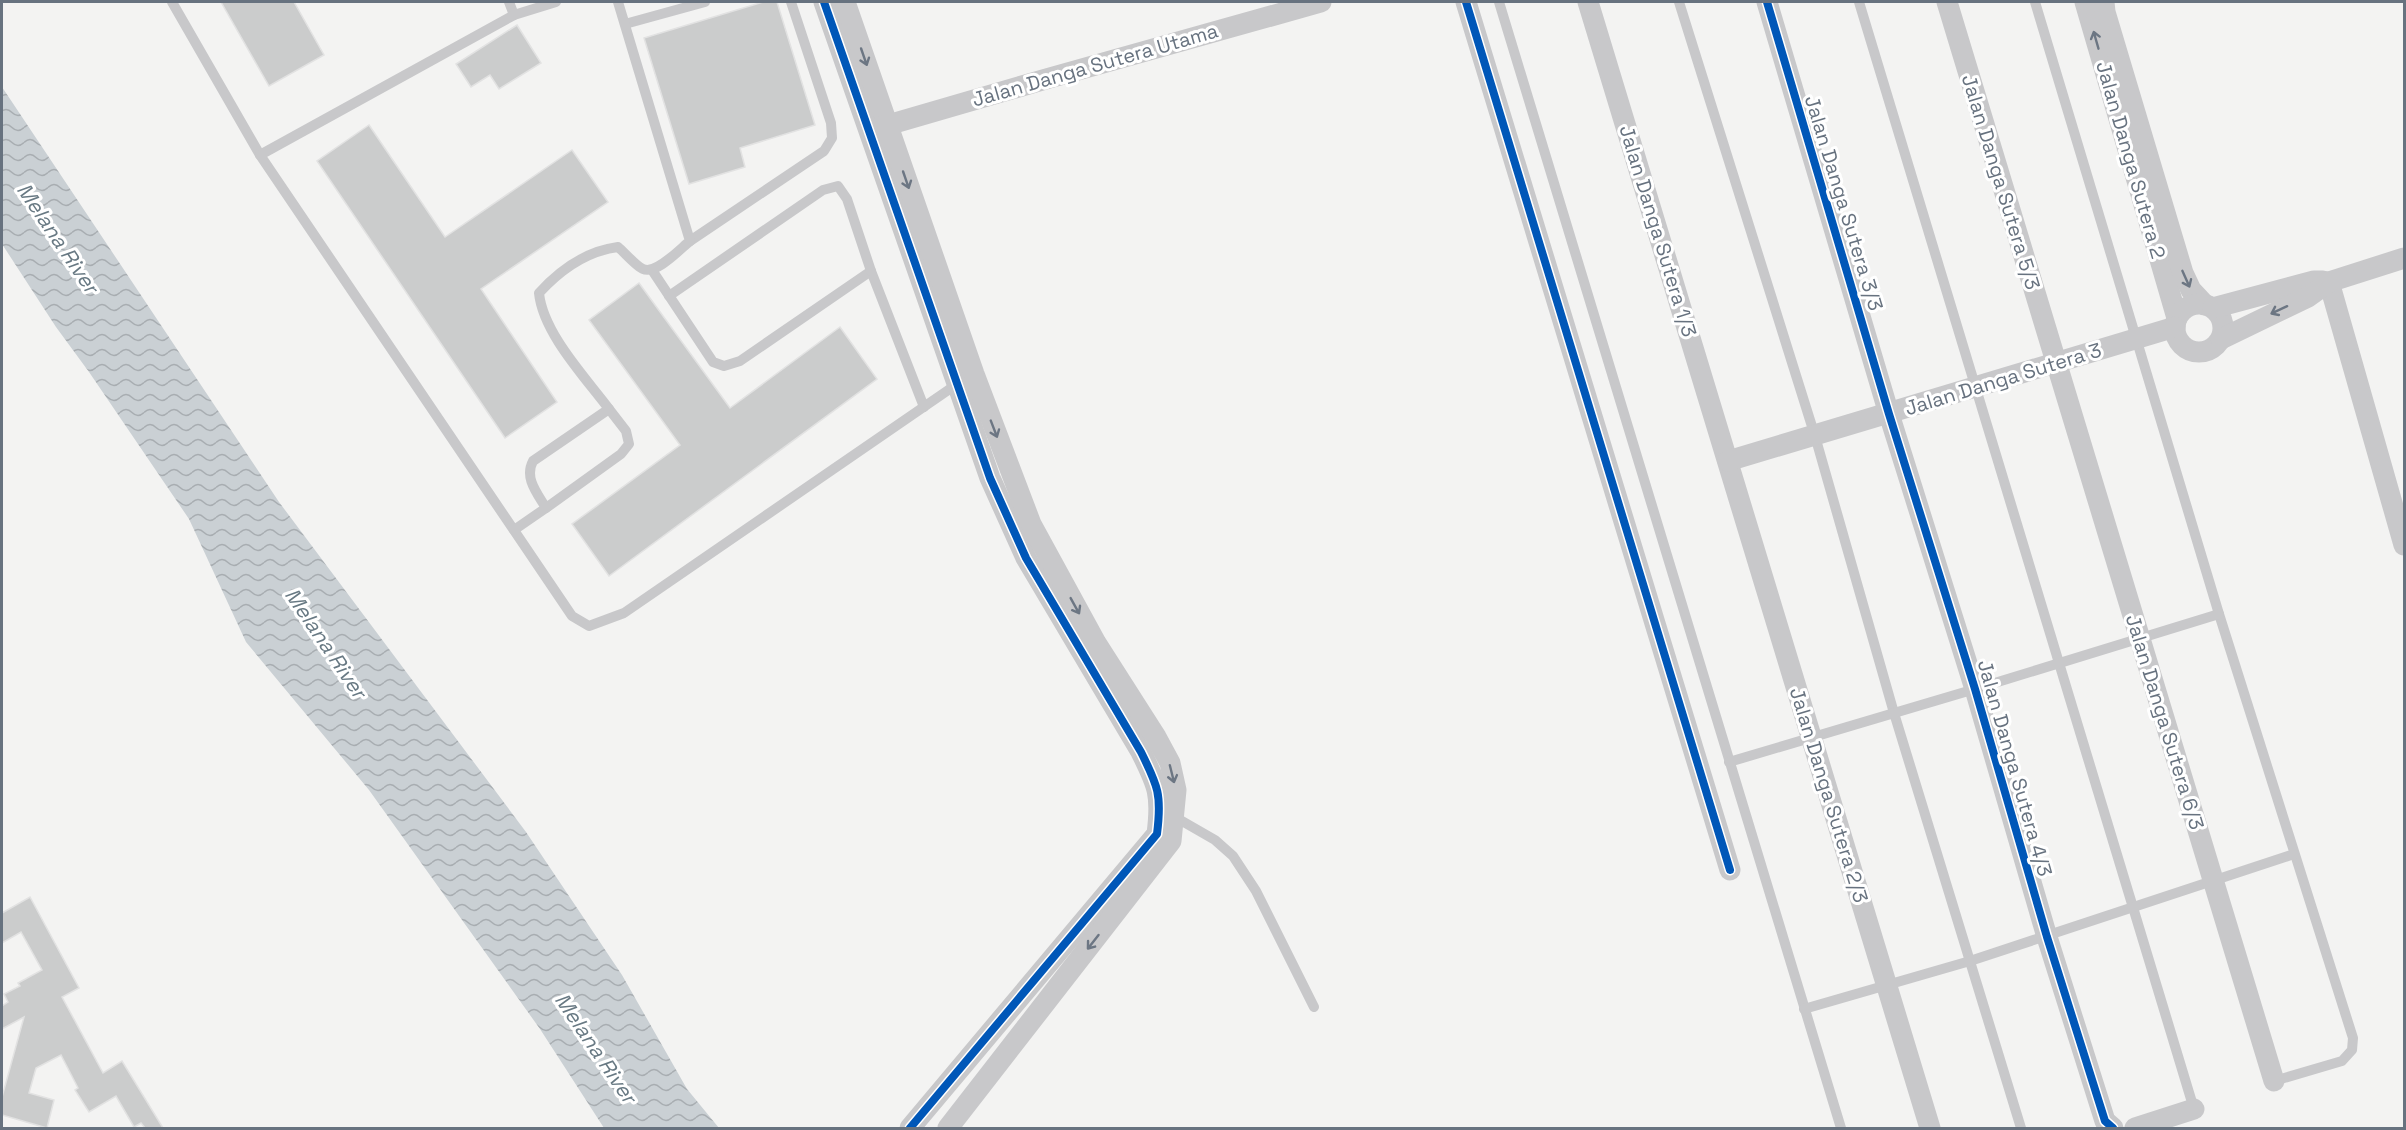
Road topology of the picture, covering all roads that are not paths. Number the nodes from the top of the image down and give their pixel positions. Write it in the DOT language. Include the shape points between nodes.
graph roads {
  1 [pos="172,2"];
  2 [pos="509,2"];
  3 [pos="556,2"];
  4 [pos="618,2"];
  5 [pos="705,2"];
  6 [pos="791,2"];
  7 [pos="824,2"];
  8 [pos="845,2"];
  9 [pos="1321,2"];
  10 [pos="1466,2"];
  11 [pos="1499,2"];
  12 [pos="1588,2"];
  13 [pos="1679,2"];
  14 [pos="1767,2"];
  15 [pos="1859,2"];
  16 [pos="1947,2"];
  17 [pos="2035,2"];
  18 [pos="2085,2"];
  19 [pos="2104,2"];
  20 [pos="514,15"];
  21 [pos="625,24"];
  22 [pos="878,128"];
  23 [pos="260,155"];
  24 [pos="690,241"];
  25 [pos="2404,258"];
  26 [pos="652,270"];
  27 [pos="871,271"];
  28 [pos="2329,282"];
  29 [pos="669,296"];
  30 [pos="2209,306"];
  31 [pos="2176,322"];
  32 [pos="2135,338"];
  33 [pos="2221,339"];
  34 [pos="2055,363"];
  35 [pos="966,379"];
  36 [pos="1976,387"];
  37 [pos="924,407"];
  38 [pos="609,409"];
  39 [pos="1889,414"];
  40 [pos="1815,436"];
  41 [pos="1728,461"];
  42 [pos="546,508"];
  43 [pos="514,530"];
  44 [pos="2404,545"];
  45 [pos="2219,614"];
  46 [pos="2139,639"];
  47 [pos="2059,663"];
  48 [pos="1976,689"];
  49 [pos="1894,712"];
  50 [pos="1811,738"];
  51 [pos="1729,762"];
  52 [pos="1174,817"];
  53 [pos="2294,854"];
  54 [pos="1730,870"];
  55 [pos="2214,881"];
  56 [pos="2133,908"];
  57 [pos="2047,937"];
  58 [pos="1970,961"];
  59 [pos="1886,986"];
  60 [pos="1314,1007"];
  61 [pos="1804,1010"];
  62 [pos="2274,1081"];
  63 [pos="2194,1108"];
  64 [pos="910,1128"];
  65 [pos="948,1128"];
  66 [pos="1841,1128"];
  67 [pos="1930,1128"];
  68 [pos="2021,1128"];
  69 [pos="2113,1128"];
  70 [pos="2135,1128"];
  1 -- 23 [label="lane"];
  2 -- 20 [label="lane"];
  3 -- 20 [label="lane"];
  4 -- 21 [label="lane"];
  5 -- 21 [label="lane"];
  6 -- 24 [label="lane" via="831,123 832,138 824,151"];
  7 -- 22 [label="street"];
  8 -- 22 [label="street, one-way"];
  9 -- 22 [label="street, Jalan Danga Sutera Utama"];
  10 -- 54 [label="street"];
  11 -- 51 [label="lane"];
  12 -- 41 [label="street, Jalan Danga Sutera 1/3"];
  13 -- 40 [label="lane"];
  14 -- 39 [label="street, Jalan Danga Sutera 3/3"];
  15 -- 36 [label="lane"];
  16 -- 34 [label="street, Jalan Danga Sutera 5/3"];
  17 -- 32 [label="lane"];
  31 -- 18 [label="street, Jalan Danga Sutera 2, one-way"];
  19 -- 30 [label="street, Jalan Danga Sutera 2, one-way" via="2183,273 2191,290"];
  20 -- 23 [label="lane"];
  21 -- 24 [label="lane"];
  22 -- 35 [label="street"];
  23 -- 43 [label="lane"];
  24 -- 26 [label="lane"];
  25 -- 28 [label="street"];
  26 -- 29 [label="lane"];
  26 -- 38 [label="lane" via="642,269 618,247 603,249 569,266 538,293 549,329"];
  27 -- 29 [label="lane" via="740,361 724,366 713,362"];
  27 -- 29 [label="lane" via="847,199 838,186 823,190"];
  27 -- 37 [label="lane"];
  28 -- 30 [label="street" via="2314,281"];
  28 -- 33 [label="street, one-way" via="2308,297"];
  28 -- 44 [label="street"];
  30 -- 31 [label="street" via="2189,306"];
  30 -- 33 [label="street" via="2222,319"];
  31 -- 32 [label="street, Jalan Danga Sutera 3"];
  31 -- 33 [label="street" via="2179,342 2193,352 2209,350"];
  32 -- 34 [label="street, Jalan Danga Sutera 3"];
  32 -- 45 [label="lane"];
  34 -- 36 [label="street, Jalan Danga Sutera 3"];
  34 -- 46 [label="street, Jalan Danga Sutera 6/3"];
  35 -- 37 [label="lane"];
  35 -- 52 [label="street, one-way" via="1030,524 1096,643 1170,763 1176,790"];
  35 -- 64 [label="street" via="990,478 1026,558 1141,752 1157,785 1160,810 1157,834"];
  36 -- 39 [label="street, Jalan Danga Sutera 3"];
  36 -- 47 [label="lane"];
  37 -- 43 [label="lane" via="624,613 589,626 572,616"];
  38 -- 42 [label="lane" via="533,461 530,479"];
  38 -- 42 [label="lane" via="626,431 629,444 621,454"];
  39 -- 40 [label="street, Jalan Danga Sutera 3"];
  39 -- 48 [label="street, Jalan Danga Sutera 4/3"];
  40 -- 41 [label="street, Jalan Danga Sutera 3"];
  40 -- 49 [label="lane"];
  41 -- 50 [label="street, Jalan Danga Sutera 2/3"];
  42 -- 43 [label="lane"];
  45 -- 46 [label="lane"];
  45 -- 53 [label="lane"];
  46 -- 47 [label="lane"];
  46 -- 55 [label="street, Jalan Danga Sutera 6/3"];
  47 -- 48 [label="lane"];
  47 -- 56 [label="lane"];
  48 -- 49 [label="lane"];
  48 -- 57 [label="street, Jalan Danga Sutera 4/3"];
  49 -- 50 [label="lane"];
  49 -- 58 [label="lane"];
  50 -- 51 [label="lane"];
  50 -- 59 [label="street, Jalan Danga Sutera 2/3"];
  51 -- 61 [label="lane"];
  52 -- 60 [label="lane" via="1215,840 1233,856 1256,891"];
  52 -- 65 [label="street, one-way" via="1171,841"];
  53 -- 55 [label="lane"];
  53 -- 62 [label="lane" via="2353,1038 2352,1050 2342,1061"];
  55 -- 56 [label="lane"];
  55 -- 62 [label="street, Jalan Danga Sutera 6/3"];
  56 -- 57 [label="lane"];
  56 -- 63 [label="lane"];
  57 -- 58 [label="lane"];
  57 -- 69 [label="street, Jalan Danga Sutera 4/3" via="2105,1120"];
  58 -- 59 [label="lane"];
  58 -- 68 [label="lane"];
  59 -- 61 [label="lane"];
  59 -- 67 [label="street, Jalan Danga Sutera 2/3"];
  61 -- 66 [label="lane"];
  63 -- 70 [label="street"];
}
